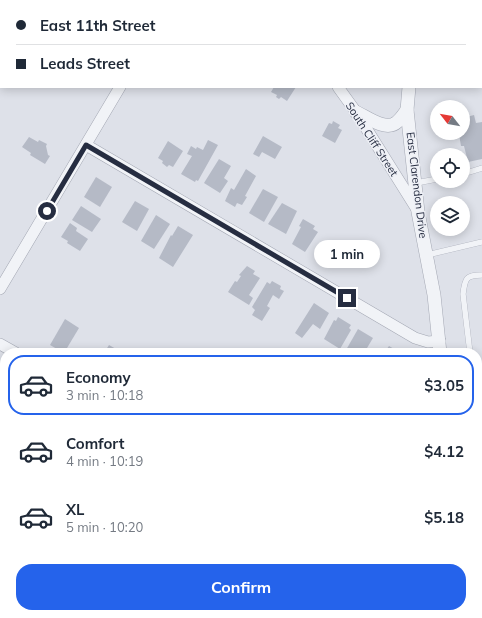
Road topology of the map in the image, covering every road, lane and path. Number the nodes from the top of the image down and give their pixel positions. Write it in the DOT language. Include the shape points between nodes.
graph roads {
  1 [pos="119,88"];
  2 [pos="339,88"];
  3 [pos="409,88"];
  4 [pos="407,110"];
  5 [pos="356,112"];
  6 [pos="86,145"];
  7 [pos="482,168"];
  8 [pos="470,172"];
  9 [pos="430,180"];
  10 [pos="415,183"];
  11 [pos="401,185"];
  12 [pos="418,212"];
  13 [pos="482,242"];
  14 [pos="426,256"];
  15 [pos="482,275"];
  16 [pos="0,289"];
  17 [pos="440,347"];
  18 [pos="469,348"];
  1 -- 6 [label="street"];
  2 -- 5 [label="street, South Cliff Street"];
  3 -- 4 [label="street, East Clarendon Drive"];
  4 -- 5 [label="street" via="398,122 392,125 382,125"];
  4 -- 10 [label="street, East Clarendon Drive"];
  5 -- 11 [label="street, South Cliff Street"];
  6 -- 16 [label="street"];
  6 -- 17 [label="street" via="415,338"];
  7 -- 8 [label="lane"];
  9 -- 10 [label="lane"];
  10 -- 11 [label="lane"];
  10 -- 12 [label="street, East Clarendon Drive"];
  11 -- 12 [label="street, South Cliff Street"];
  12 -- 14 [label="street, East Clarendon Drive"];
  13 -- 14 [label="lane"];
  14 -- 17 [label="street, East Clarendon Drive"];
  15 -- 18 [label="lane" via="470,276 464,286"];
}
